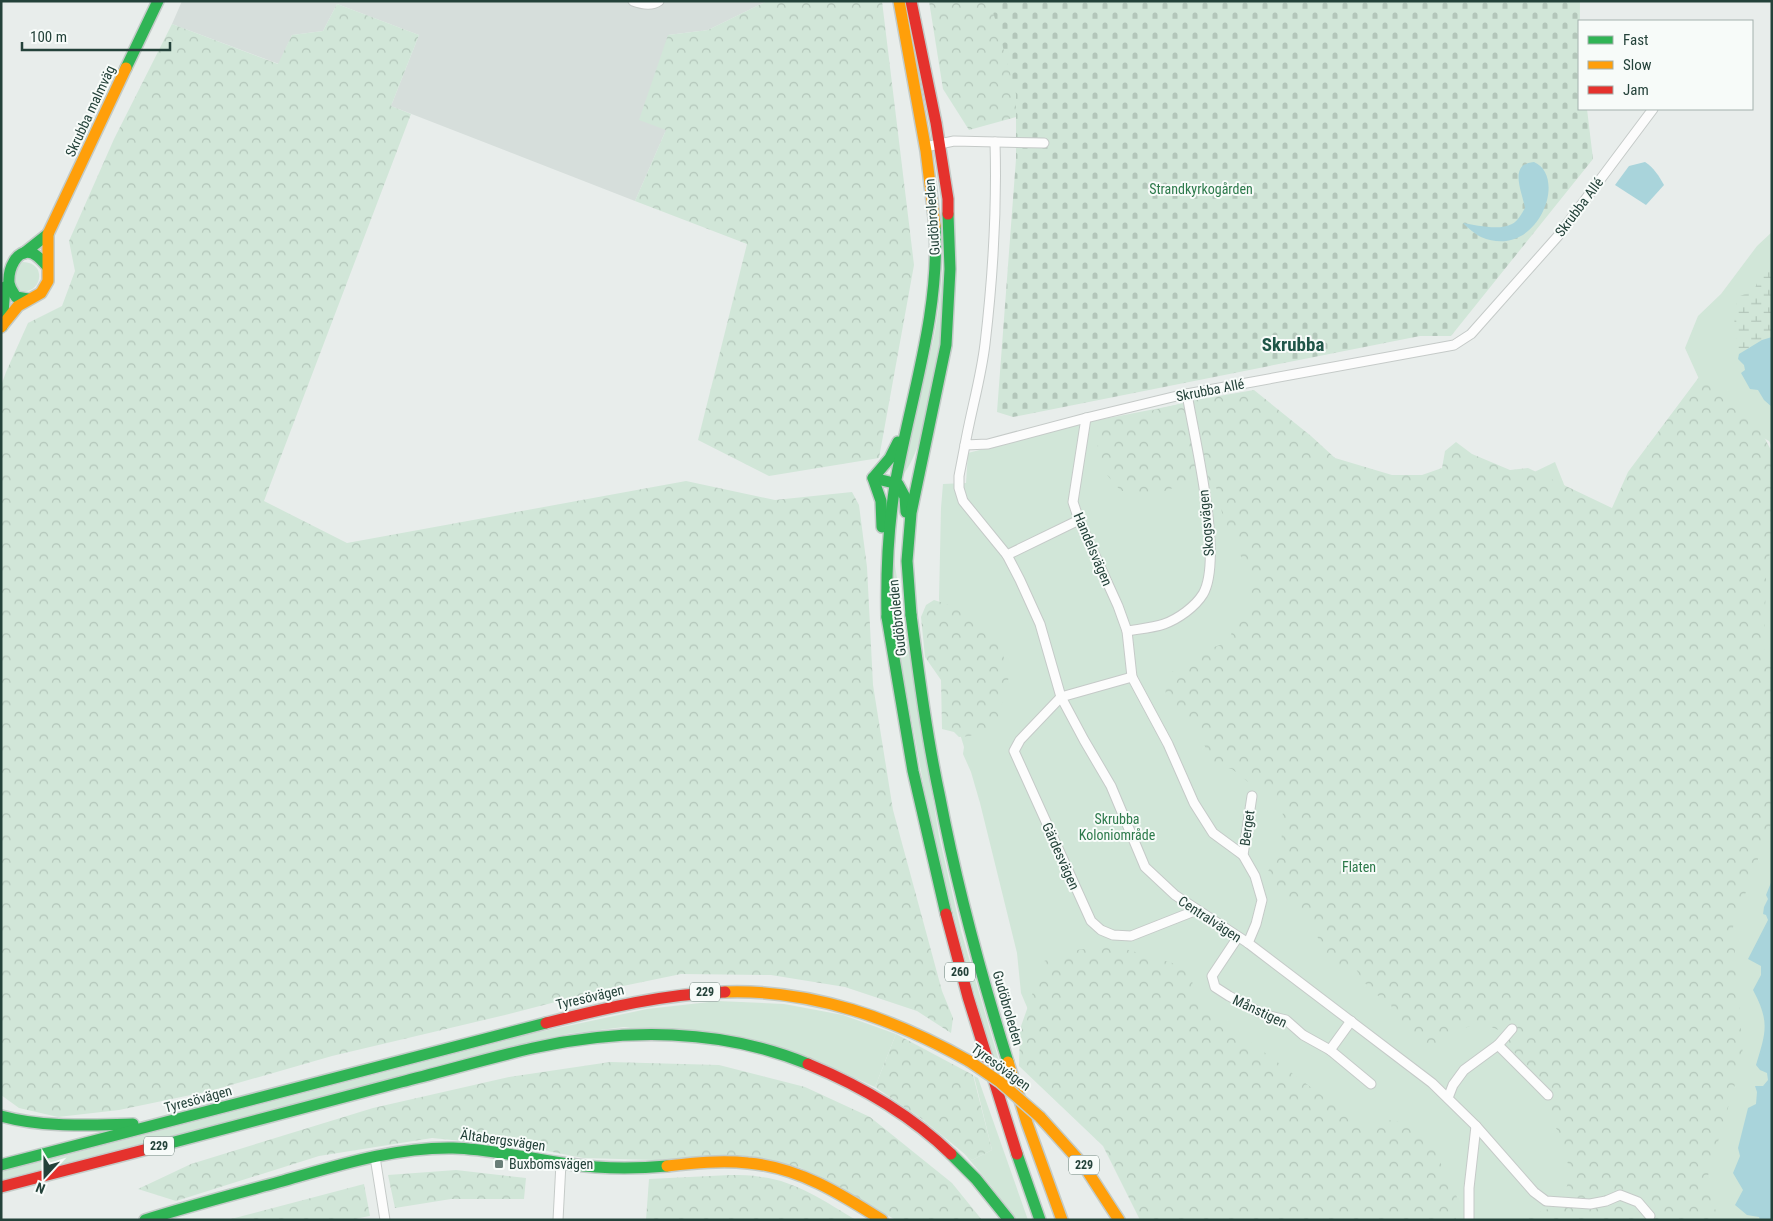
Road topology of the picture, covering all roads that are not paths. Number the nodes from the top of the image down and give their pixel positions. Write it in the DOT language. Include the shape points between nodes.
graph roads {
  1 [pos="158,1"];
  2 [pos="632,1"];
  3 [pos="899,1"];
  4 [pos="911,1"];
  5 [pos="657,3"];
  6 [pos="1651,110"];
  7 [pos="994,142"];
  8 [pos="939,143"];
  9 [pos="1044,143"];
  10 [pos="925,146"];
  11 [pos="48,234"];
  12 [pos="19,254"];
  13 [pos="1,255"];
  14 [pos="47,266"];
  15 [pos="3,282"];
  16 [pos="28,299"];
  17 [pos="2,326"];
  18 [pos="1186,394"];
  19 [pos="1086,418"];
  20 [pos="908,419"];
  21 [pos="965,445"];
  22 [pos="873,478"];
  23 [pos="895,482"];
  24 [pos="1079,520"];
  25 [pos="907,547"];
  26 [pos="1007,554"];
  27 [pos="884,573"];
  28 [pos="1127,631"];
  29 [pos="1132,677"];
  30 [pos="1061,697"];
  31 [pos="1252,796"];
  32 [pos="1243,855"];
  33 [pos="1197,910"];
  34 [pos="1238,937"];
  35 [pos="1248,943"];
  36 [pos="1351,1021"];
  37 [pos="1512,1029"];
  38 [pos="1498,1045"];
  39 [pos="1330,1050"];
  40 [pos="1371,1084"];
  41 [pos="1548,1095"];
  42 [pos="1448,1098"];
  43 [pos="1,1116"];
  44 [pos="162,1124"];
  45 [pos="1476,1126"];
  46 [pos="375,1157"];
  47 [pos="561,1163"];
  48 [pos="1,1165"];
  49 [pos="1,1187"];
  50 [pos="172,1216"];
  51 [pos="1650,1216"];
  52 [pos="145,1220"];
  53 [pos="385,1220"];
  54 [pos="558,1220"];
  55 [pos="882,1220"];
  56 [pos="1009,1220"];
  57 [pos="1040,1220"];
  58 [pos="1062,1220"];
  59 [pos="1119,1220"];
  60 [pos="1469,1220"];
  1 -- 11 [label="main road, Skrubba malmväg"];
  2 -- 5 [label="street"];
  3 -- 10 [label="main road, Gudöbroleden / 260"];
  4 -- 8 [label="main road, Gudöbroleden / 260"];
  6 -- 18 [label="street, Skrubba Allé" via="1558,236 1471,334 1460,342"];
  7 -- 8 [label="street"];
  7 -- 9 [label="street"];
  7 -- 21 [label="street" via="996,199 985,346"];
  8 -- 10 [label="street"];
  8 -- 25 [label="main road, Gudöbroleden / 260" via="948,199 950,269 946,345 915,486"];
  10 -- 20 [label="main road, Gudöbroleden / 260" via="935,232 935,265 929,319"];
  11 -- 12 [label="main road, Skrubba malmväg"];
  11 -- 14 [label="main road, Skrubba malmväg"];
  12 -- 13 [label="main road"];
  12 -- 14 [label="main road" via="38,256"];
  12 -- 15 [label="main road" via="5,265"];
  14 -- 16 [label="main road" via="48,281 41,293"];
  15 -- 16 [label="main road" via="15,297"];
  15 -- 17 [label="main road"];
  16 -- 17 [label="main road"];
  18 -- 19 [label="street, Skrubba Allé"];
  18 -- 28 [label="street, Skogsvägen" via="1208,512 1209,575 1203,593 1187,611 1164,624"];
  19 -- 21 [label="street, Skrubba Allé" via="988,444"];
  19 -- 24 [label="street, Handelsvägen" via="1073,502"];
  20 -- 22 [label="main road" via="890,458"];
  20 -- 23 [label="main road, Gudöbroleden / 260"];
  21 -- 26 [label="street, Centralvägen" via="959,476 963,501"];
  22 -- 23 [label="main road"];
  22 -- 27 [label="main road" via="881,501"];
  23 -- 25 [label="main road" via="905,497"];
  23 -- 27 [label="main road, Gudöbroleden / 260"];
  24 -- 26 [label="street"];
  24 -- 28 [label="street, Handelsvägen"];
  25 -- 58 [label="main road, Gudöbroleden / 260" via="911,615 934,768 964,907 1008,1062"];
  26 -- 30 [label="street, Centralvägen" via="1040,624"];
  27 -- 57 [label="main road, Gudöbroleden / 260" via="887,617 913,775 946,916 980,1042"];
  28 -- 29 [label="street, Handelsvägen"];
  29 -- 30 [label="street"];
  29 -- 32 [label="street, Handelsvägen" via="1168,744 1194,803 1213,833"];
  30 -- 33 [label="street, Centralvägen" via="1111,786 1145,867"];
  30 -- 33 [label="street, Gärdesvägen" via="1020,740 1014,751 1091,922 1114,935 1131,936"];
  31 -- 32 [label="street, Berget"];
  32 -- 35 [label="street, Berget" via="1255,876 1262,900"];
  33 -- 34 [label="street, Centralvägen"];
  34 -- 35 [label="street, Centralvägen"];
  34 -- 39 [label="street, Månstigen" via="1212,976 1215,987 1265,1015 1286,1020 1303,1035"];
  35 -- 36 [label="street, Centralvägen"];
  36 -- 39 [label="street"];
  36 -- 42 [label="street, Centralvägen"];
  37 -- 38 [label="street"];
  38 -- 41 [label="street"];
  38 -- 42 [label="street" via="1464,1070"];
  39 -- 40 [label="street, Månstigen"];
  42 -- 45 [label="street, Centralvägen"];
  43 -- 44 [label="main road" via="18,1122 61,1126"];
  44 -- 48 [label="main road, Tyresövägen / 229"];
  44 -- 59 [label="main road, Tyresövägen / 229, bridge" via="604,1008 700,992 762,992 852,1008 916,1031 969,1061 1000,1082 1040,1117 1084,1166"];
  45 -- 51 [label="street, Centralvägen" via="1534,1192 1546,1200 1590,1204 1620,1195 1638,1202"];
  45 -- 60 [label="street"];
  46 -- 47 [label="main road, Ältabergsvägen" via="410,1150 452,1148"];
  46 -- 50 [label="main road, Ältabergsvägen"];
  46 -- 53 [label="street"];
  47 -- 54 [label="street"];
  47 -- 55 [label="main road, Ältabergsvägen" via="610,1168 749,1163 826,1186"];
  49 -- 56 [label="main road, 229" via="533,1048 642,1034 745,1045 788,1057 862,1088 937,1141 986,1190"];
  50 -- 52 [label="main road, Ältabergsvägen"];
}
